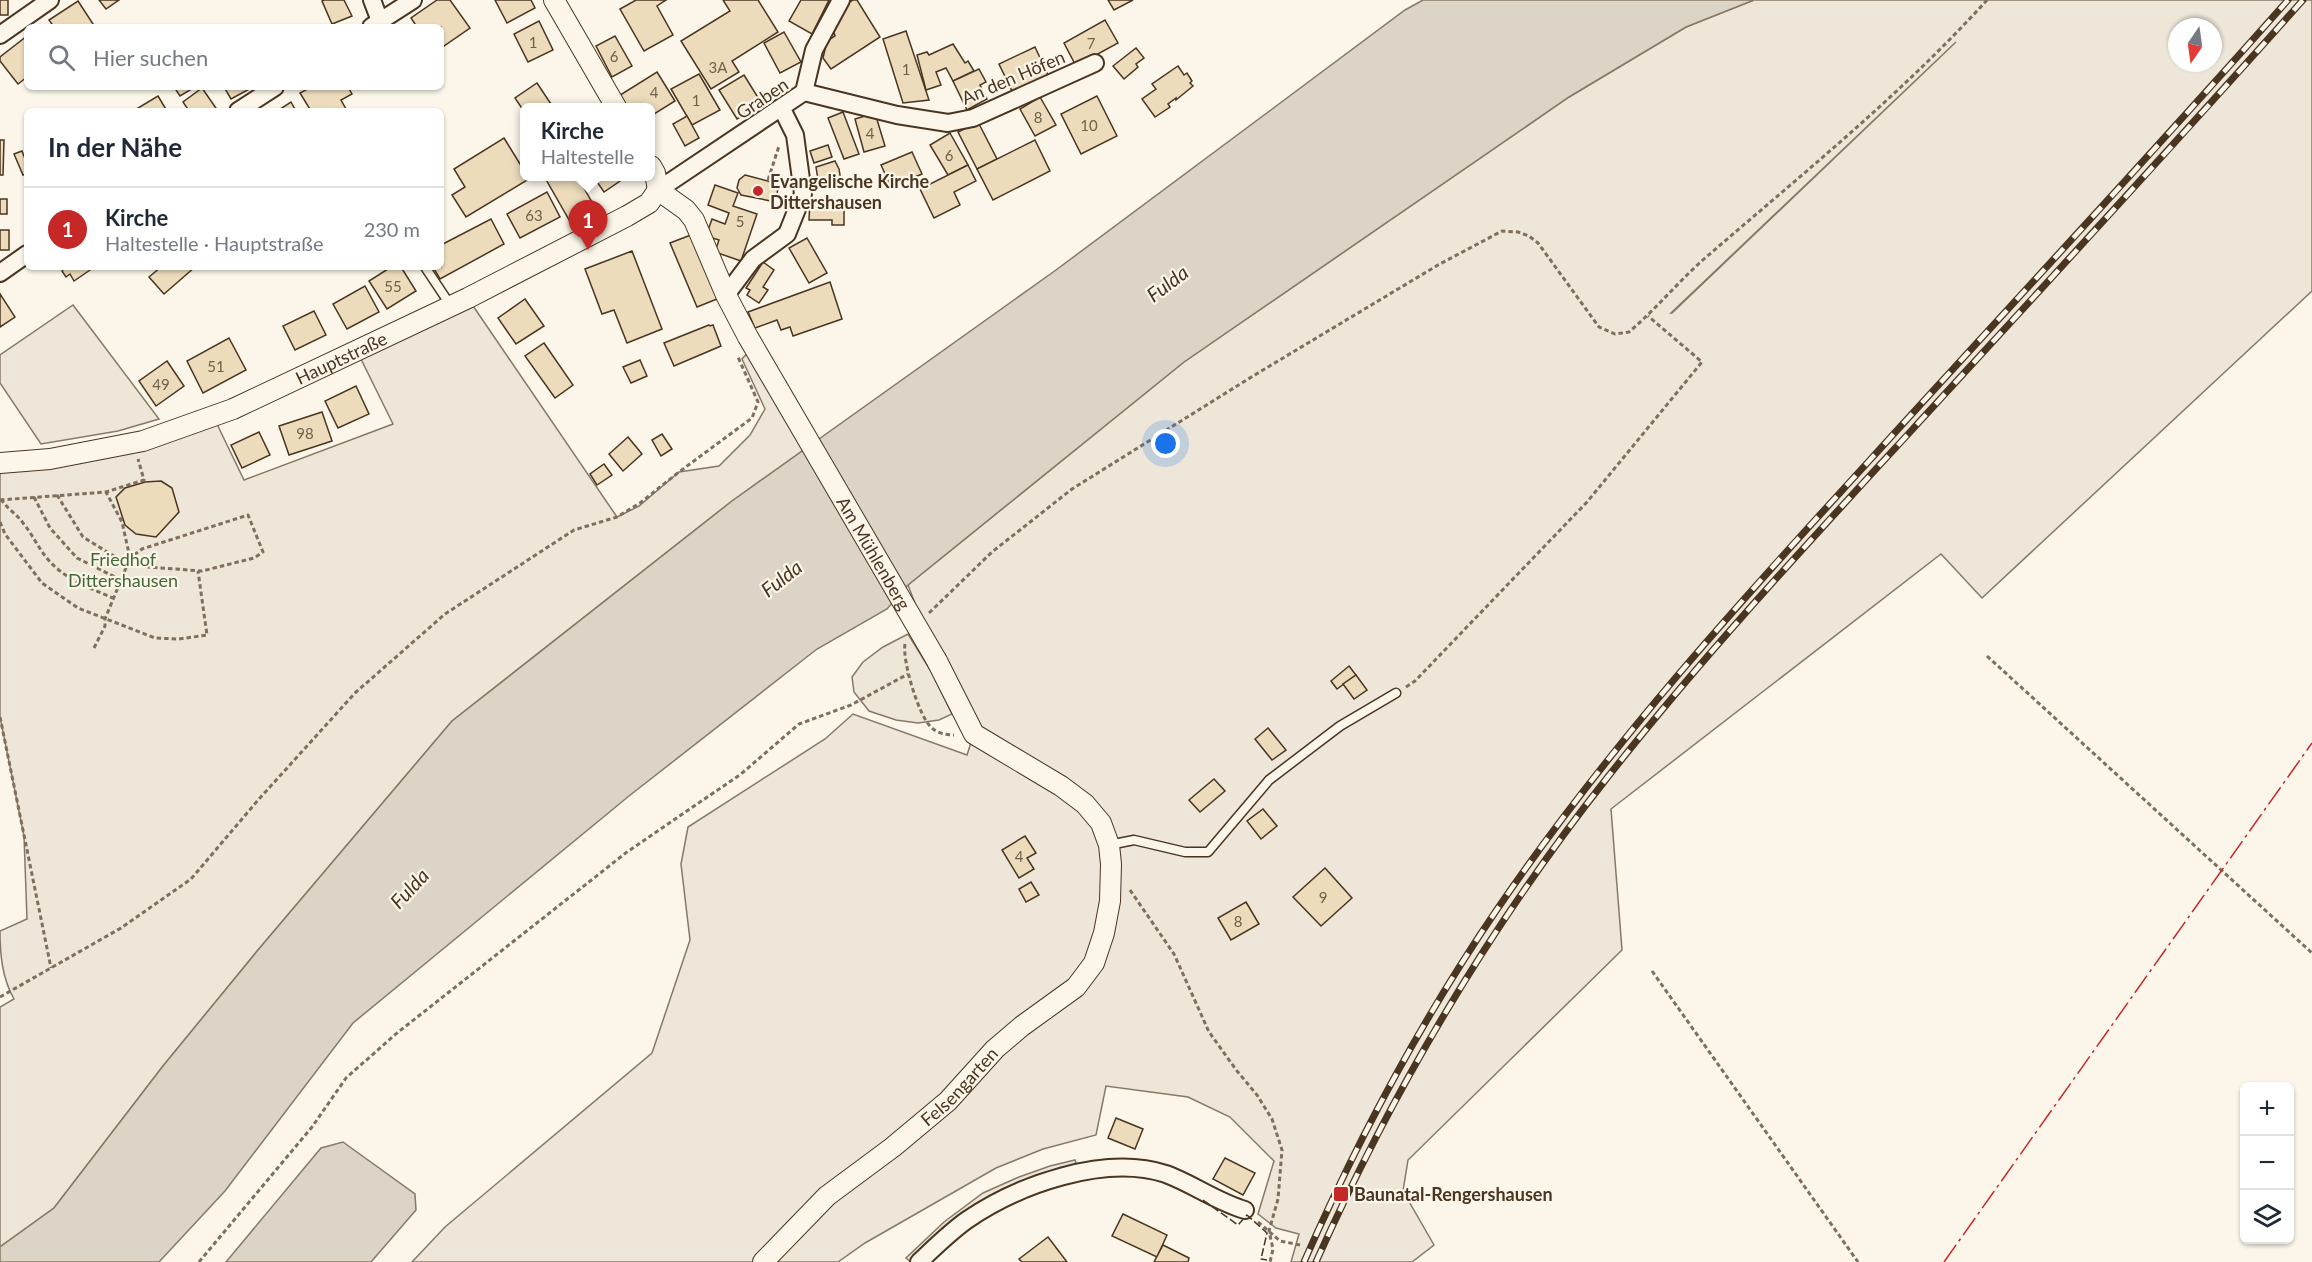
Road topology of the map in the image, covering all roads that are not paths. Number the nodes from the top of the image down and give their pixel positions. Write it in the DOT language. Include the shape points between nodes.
graph roads {
  1 [pos="50,0"];
  2 [pos="372,0"];
  3 [pos="413,0"];
  4 [pos="554,0"];
  5 [pos="841,0"];
  6 [pos="375,24"];
  7 [pos="0,35"];
  8 [pos="1095,63"];
  9 [pos="270,90"];
  10 [pos="804,92"];
  11 [pos="613,103"];
  12 [pos="243,108"];
  13 [pos="786,116"];
  14 [pos="655,180"];
  15 [pos="658,190"];
  16 [pos="24,256"];
  17 [pos="427,270"];
  18 [pos="0,273"];
  19 [pos="726,295"];
  20 [pos="451,306"];
  21 [pos="0,464"];
  22 [pos="1396,693"];
  23 [pos="1110,855"];
  24 [pos="1245,1210"];
  25 [pos="763,1262"];
  26 [pos="918,1262"];
  1 -- 7 [label="street"];
  2 -- 6 [label="street"];
  3 -- 6 [label="street"];
  4 -- 11 [label="street"];
  5 -- 10 [label="street, Graben" via="814,50"];
  8 -- 10 [label="street, An den Höfen" via="973,118 948,123"];
  9 -- 12 [label="street"];
  10 -- 13 [label="street, Graben"];
  13 -- 15 [label="street, Graben"];
  13 -- 19 [label="street" via="795,135 803,194 787,234 753,259"];
  14 -- 15 [label="street"];
  15 -- 19 [label="street, Am Mühlenberg" via="694,220"];
  15 -- 20 [label="street, Hauptstraße" via="650,202 627,216"];
  16 -- 18 [label="street"];
  17 -- 20 [label="lane"];
  19 -- 23 [label="street, Am Mühlenberg, bridge" via="937,661 974,734 1033,767 1085,804 1101,823"];
  20 -- 21 [label="street, Hauptstraße" via="233,409 134,443"];
  22 -- 23 [label="lane" via="1340,726 1269,780 1208,852 1185,852 1134,840"];
  23 -- 25 [label="street, Felsengarten" via="1110,901 1104,933 1094,963 1076,987 995,1049 948,1101 827,1196"];
  24 -- 26 [label="street" via="1164,1174 1134,1168 1089,1171 1050,1179 1006,1196 966,1221"];
}
